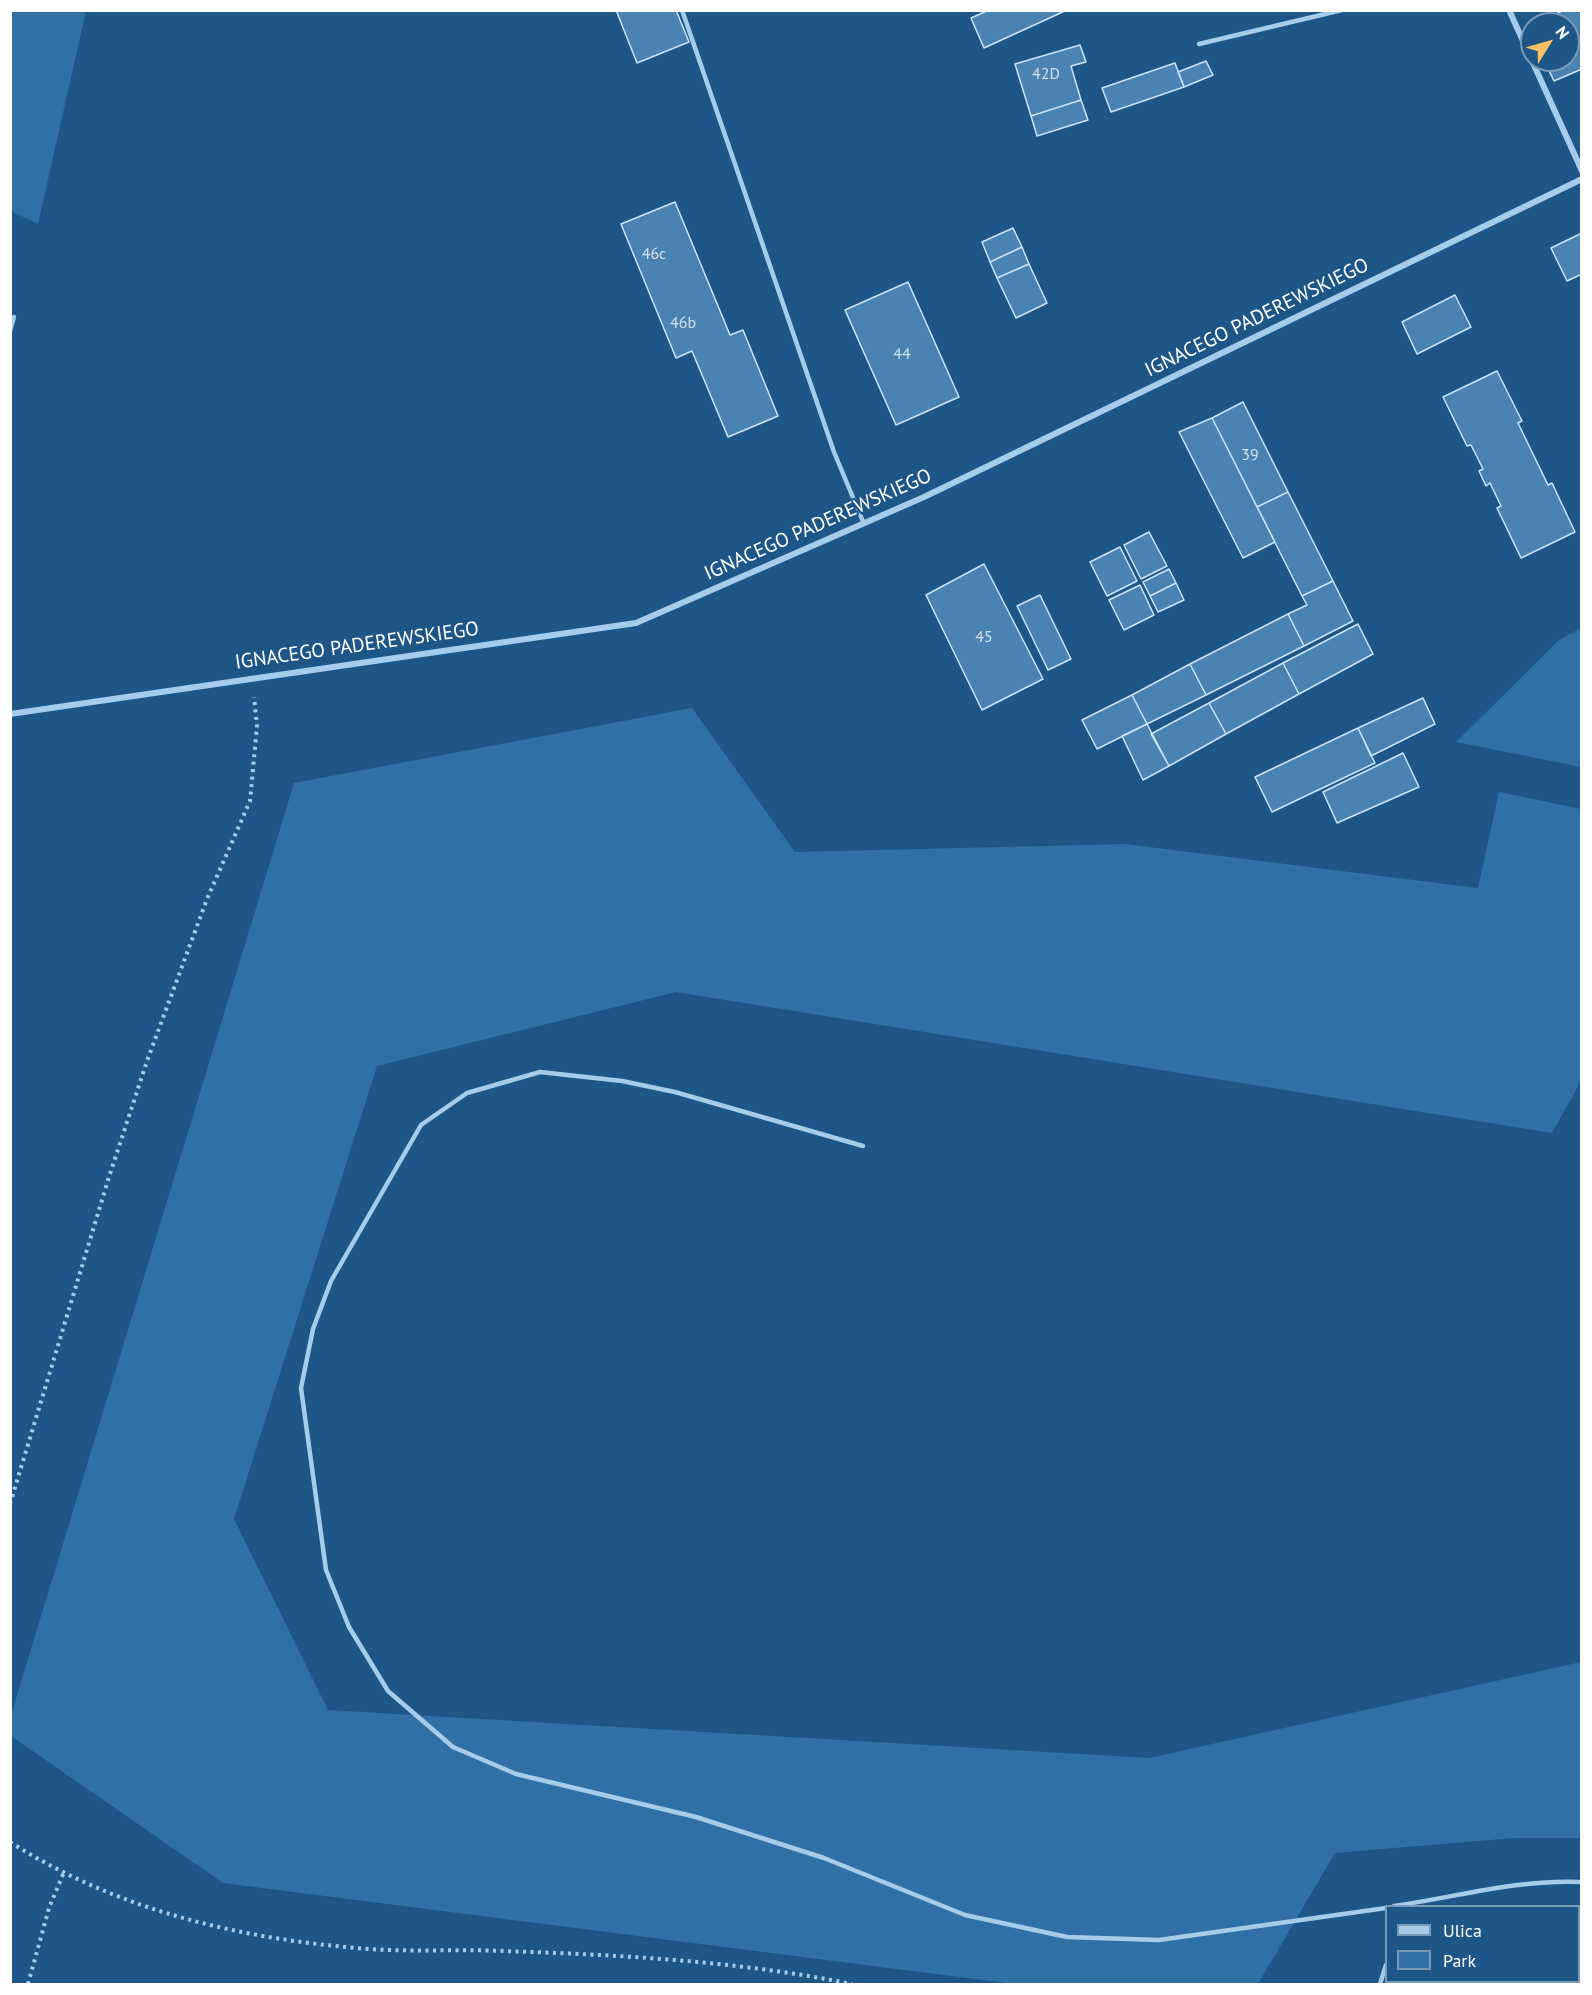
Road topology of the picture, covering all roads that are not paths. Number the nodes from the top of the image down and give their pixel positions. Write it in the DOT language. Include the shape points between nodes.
graph roads {
  1 [pos="682,10"];
  2 [pos="1342,10"];
  3 [pos="1509,10"];
  4 [pos="1199,44"];
  5 [pos="1581,171"];
  6 [pos="1581,179"];
  7 [pos="14,317"];
  8 [pos="10,330"];
  9 [pos="864,524"];
  10 [pos="10,714"];
  11 [pos="863,1146"];
  12 [pos="1581,1882"];
  13 [pos="1436,1900"];
  14 [pos="1401,1905"];
  15 [pos="1430,1905"];
  16 [pos="1385,1908"];
  17 [pos="1385,1968"];
  18 [pos="1380,1984"];
  1 -- 9 [label="lane" via="834,452"];
  2 -- 4 [label="lane"];
  3 -- 5 [label="street"];
  6 -- 9 [label="street, IGNACEGO PADEREWSKIEGO"];
  7 -- 8 [label="lane"];
  9 -- 10 [label="street, IGNACEGO PADEREWSKIEGO" via="636,623"];
  11 -- 16 [label="lane" via="675,1092 622,1081 540,1072 467,1093 422,1125 331,1281 313,1329 301,1388 326,1570 349,1627 388,1690 453,1747 516,1774 696,1817 824,1858 965,1915 1067,1937 1159,1940"];
  12 -- 13 [label="lane" via="1502,1886"];
  13 -- 14 [label="lane"];
  13 -- 15 [label="lane"];
  17 -- 18 [label="lane"];
}
